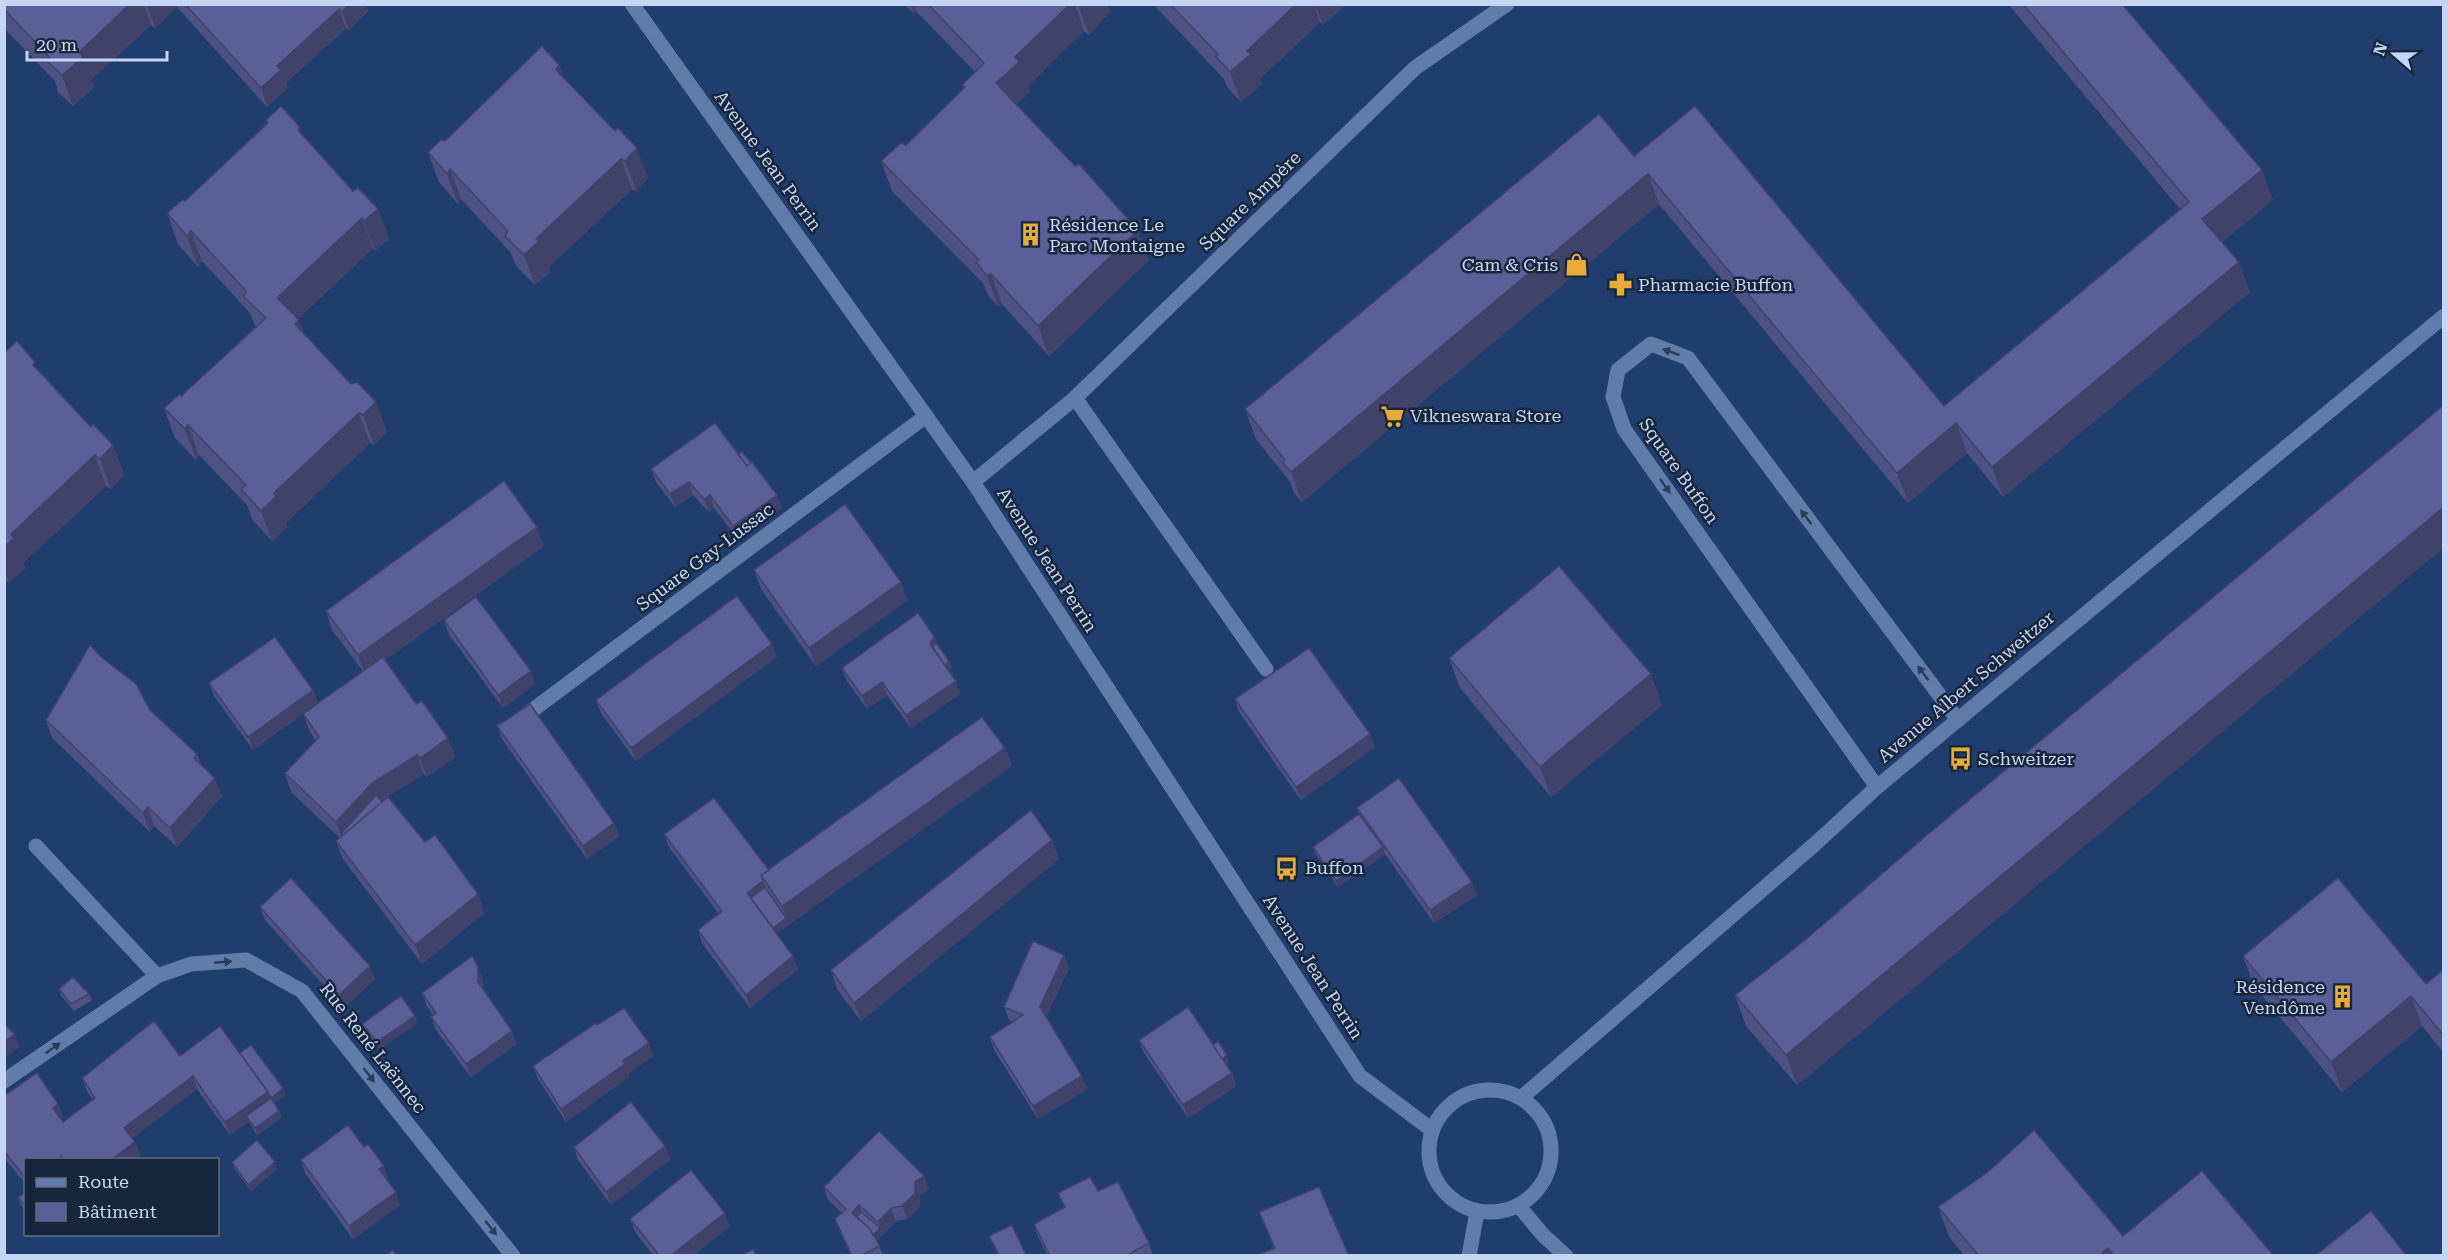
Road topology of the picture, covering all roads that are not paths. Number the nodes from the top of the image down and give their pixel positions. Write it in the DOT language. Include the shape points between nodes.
graph roads {
  1 [pos="632,4"];
  2 [pos="1508,4"];
  3 [pos="2444,316"];
  4 [pos="1075,398"];
  5 [pos="926,416"];
  6 [pos="973,482"];
  7 [pos="1266,669"];
  8 [pos="1958,720"];
  9 [pos="508,729"];
  10 [pos="1877,787"];
  11 [pos="36,846"];
  12 [pos="157,976"];
  13 [pos="4,1081"];
  14 [pos="1521,1098"];
  15 [pos="1432,1130"];
  16 [pos="1518,1205"];
  17 [pos="1477,1212"];
  18 [pos="513,1256"];
  19 [pos="1469,1256"];
  20 [pos="1566,1256"];
  1 -- 5 [label="street, Avenue Jean Perrin"];
  2 -- 4 [label="street, Square Ampère" via="1415,68"];
  3 -- 8 [label="street, Avenue Albert Schweitzer"];
  4 -- 6 [label="street, Square Ampère"];
  4 -- 7 [label="street"];
  5 -- 6 [label="street, Avenue Jean Perrin"];
  5 -- 9 [label="street, Square Gay-Lussac"];
  6 -- 15 [label="street, Avenue Jean Perrin" via="1360,1076"];
  8 -- 10 [label="street, Avenue Albert Schweitzer"];
  8 -- 10 [label="street, Square Buffon, one-way" via="1688,358 1651,344 1618,370 1613,397 1624,429"];
  10 -- 14 [label="street, Avenue Albert Schweitzer"];
  11 -- 12 [label="street"];
  13 -- 12 [label="street, Rue René Laënnec, one-way"];
  12 -- 18 [label="street, Rue René Laënnec, one-way" via="191,964 246,960 302,991"];
  14 -- 15 [label="street" via="1505,1091 1469,1092 1440,1114"];
  14 -- 16 [label="street" via="1546,1125 1551,1162 1534,1195"];
  15 -- 17 [label="street" via="1429,1165 1435,1181 1460,1206"];
  16 -- 17 [label="street" via="1498,1212"];
  16 -- 20 [label="street"];
  17 -- 19 [label="street"];
}
